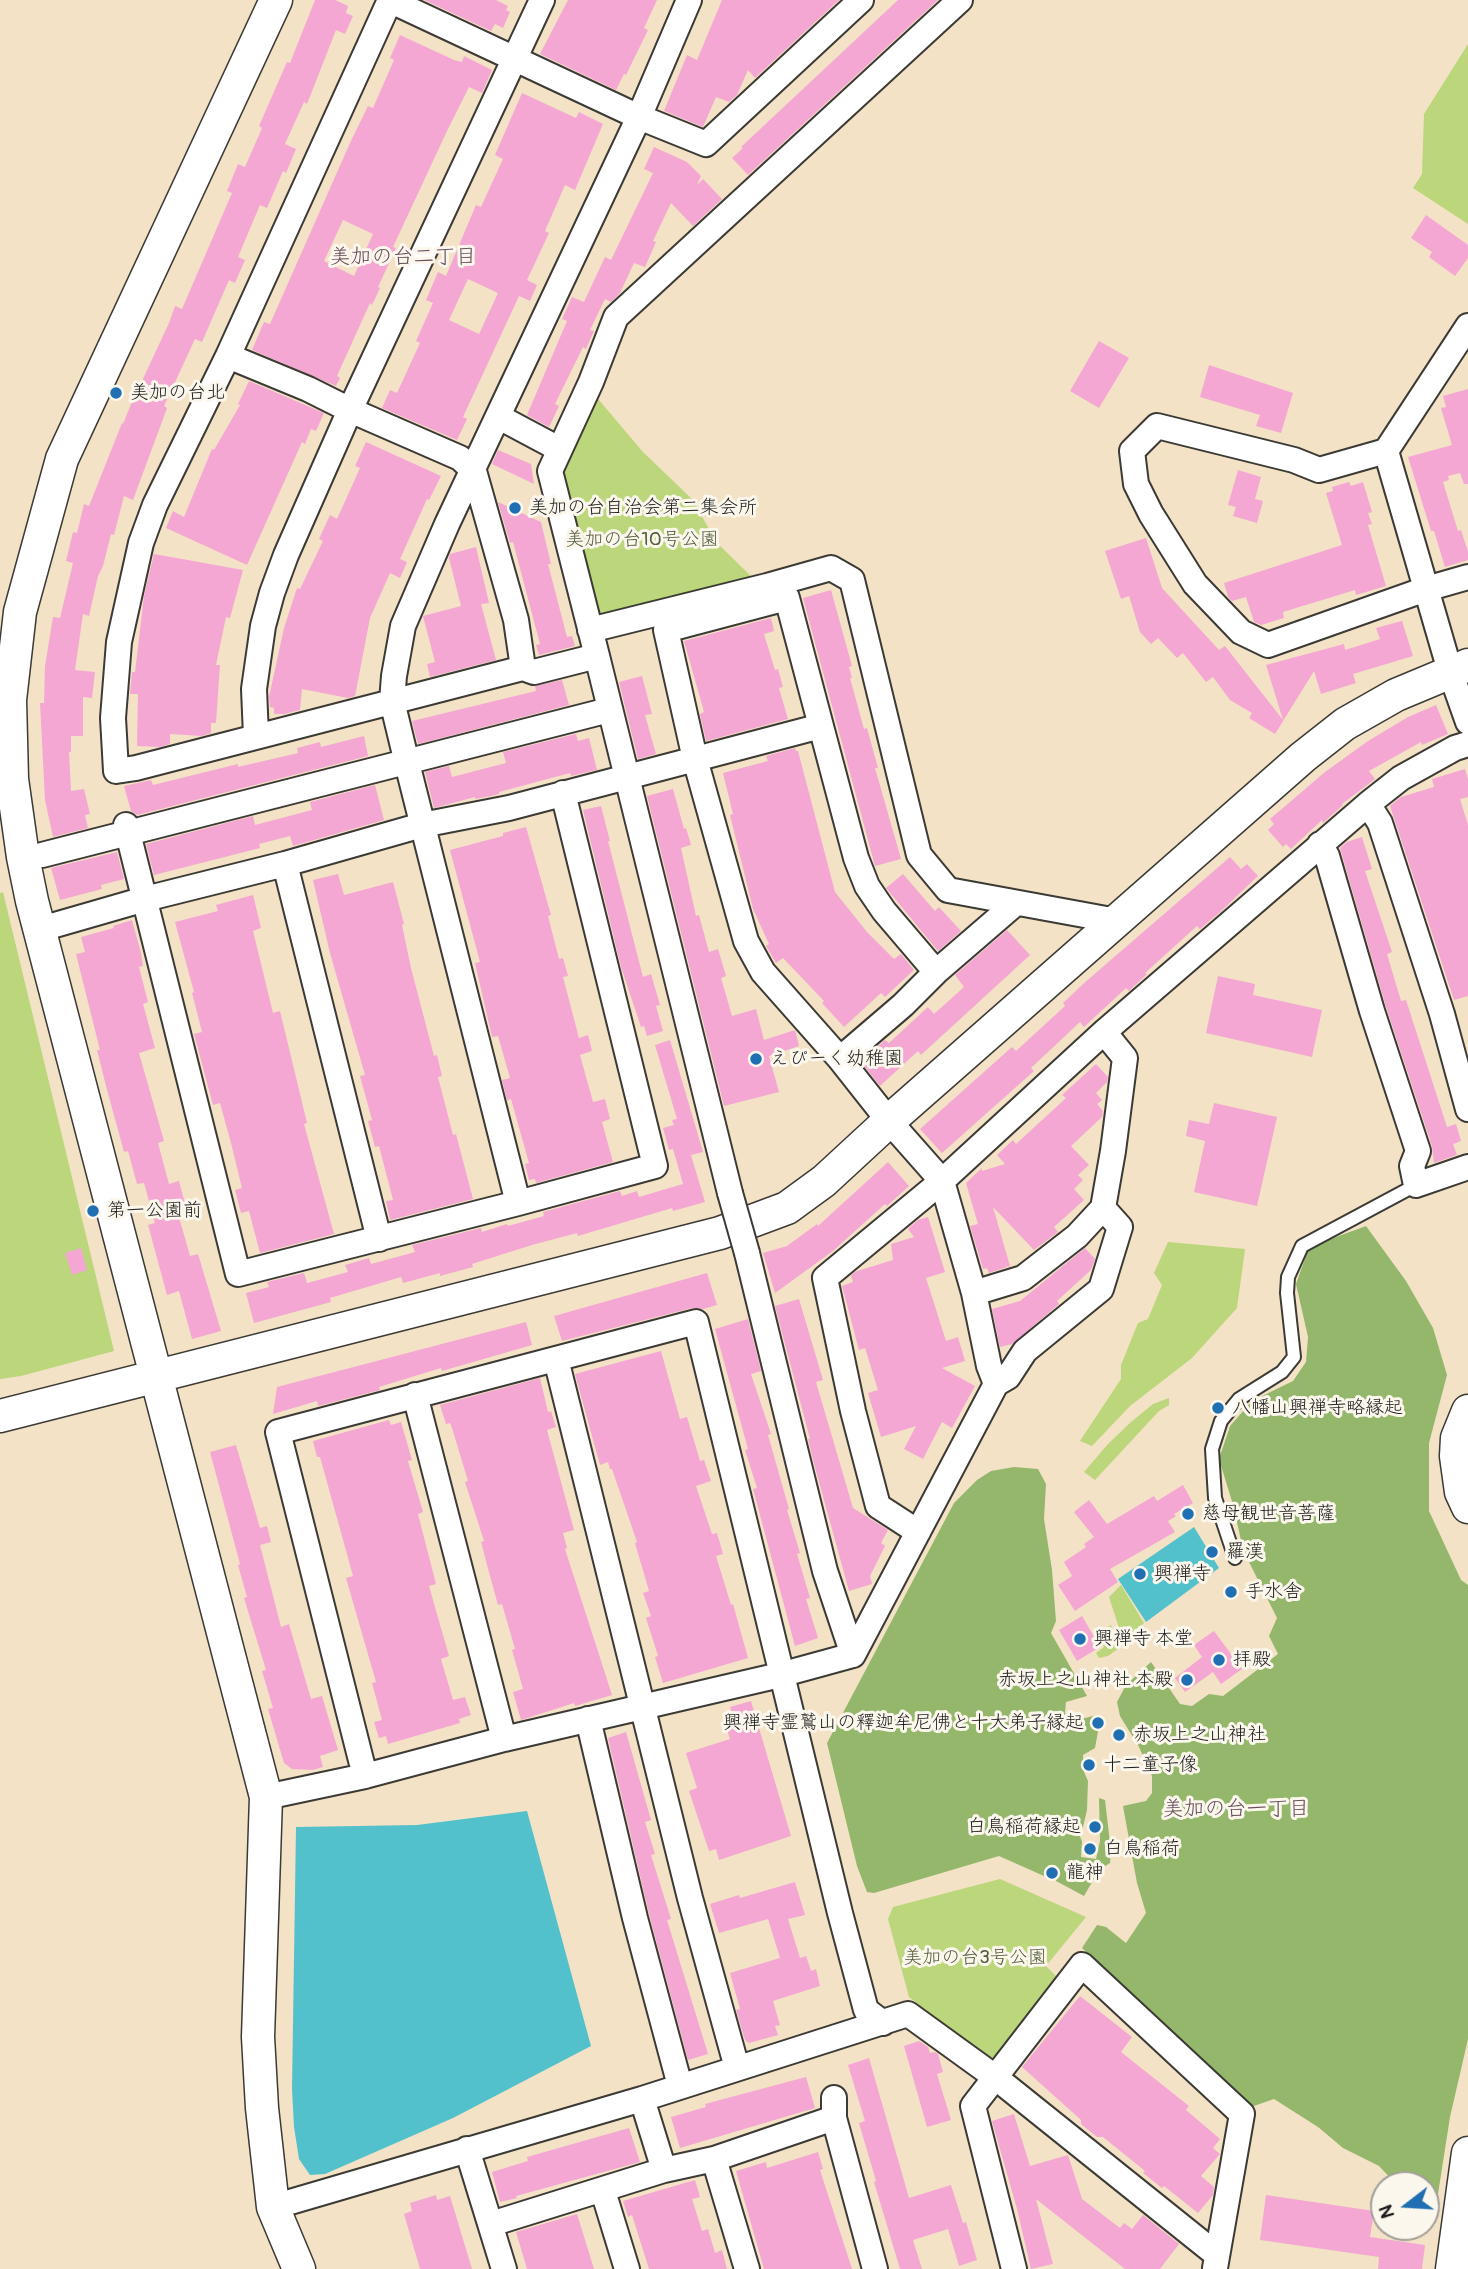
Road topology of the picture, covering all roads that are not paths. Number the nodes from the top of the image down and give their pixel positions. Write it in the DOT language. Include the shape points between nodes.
graph roads {
  1 [pos="276,0"];
  2 [pos="390,0"];
  3 [pos="542,0"];
  4 [pos="689,0"];
  5 [pos="861,0"];
  6 [pos="960,0"];
  7 [pos="515,60"];
  8 [pos="639,117"];
  9 [pos="1468,326"];
  10 [pos="228,356"];
  11 [pos="350,410"];
  12 [pos="499,417"];
  13 [pos="559,449"];
  14 [pos="1386,451"];
  15 [pos="474,471"];
  16 [pos="1468,577"];
  17 [pos="1426,589"];
  18 [pos="10,610"];
  19 [pos="590,630"];
  20 [pos="597,656"];
  21 [pos="523,668"];
  22 [pos="1459,668"];
  23 [pos="392,701"];
  24 [pos="609,710"];
  25 [pos="1468,722"];
  26 [pos="821,726"];
  27 [pos="256,736"];
  28 [pos="1468,744"];
  29 [pos="695,759"];
  30 [pos="407,763"];
  31 [pos="626,776"];
  32 [pos="563,793"];
  33 [pos="1368,804"];
  34 [pos="422,825"];
  35 [pos="127,829"];
  36 [pos="1320,844"];
  37 [pos="42,855"];
  38 [pos="285,864"];
  39 [pos="145,899"];
  40 [pos="1016,903"];
  41 [pos="1117,921"];
  42 [pos="41,929"];
  43 [pos="936,972"];
  44 [pos="1104,1032"];
  45 [pos="840,1059"];
  46 [pos="1468,1109"];
  47 [pos="890,1121"];
  48 [pos="1468,1167"];
  49 [pos="942,1181"];
  50 [pos="1416,1185"];
  51 [pos="518,1203"];
  52 [pos="1102,1208"];
  53 [pos="379,1239"];
  54 [pos="975,1293"];
  55 [pos="556,1359"];
  56 [pos="155,1378"];
  57 [pos="996,1384"];
  58 [pos="415,1395"];
  59 [pos="1468,1411"];
  60 [pos="0,1416"];
  61 [pos="1468,1507"];
  62 [pos="918,1532"];
  63 [pos="1235,1558"];
  64 [pos="853,1655"];
  65 [pos="780,1675"];
  66 [pos="643,1706"];
  67 [pos="588,1719"];
  68 [pos="504,1739"];
  69 [pos="365,1776"];
  70 [pos="266,1797"];
  71 [pos="883,2023"];
  72 [pos="737,2068"];
  73 [pos="995,2077"];
  74 [pos="680,2086"];
  75 [pos="642,2099"];
  76 [pos="467,2149"];
  77 [pos="1468,2153"];
  78 [pos="713,2158"];
  79 [pos="664,2170"];
  80 [pos="603,2191"];
  81 [pos="273,2207"];
  82 [pos="491,2224"];
  83 [pos="1216,2262"];
  84 [pos="299,2269"];
  85 [pos="504,2269"];
  86 [pos="626,2269"];
  87 [pos="747,2269"];
  88 [pos="875,2269"];
  89 [pos="1014,2269"];
  90 [pos="1452,2269"];
  1 -- 18 [label="street" via="62,459"];
  2 -- 7 [label="street"];
  2 -- 10 [label="street"];
  3 -- 7 [label="street"];
  4 -- 8 [label="street"];
  5 -- 8 [label="street" via="706,144"];
  6 -- 13 [label="street" via="616,317"];
  7 -- 8 [label="street"];
  7 -- 11 [label="street"];
  8 -- 12 [label="street"];
  9 -- 14 [label="street"];
  10 -- 11 [label="street"];
  10 -- 27 [label="street" via="141,543 120,642 113,718 116,777"];
  11 -- 15 [label="street" via="460,458"];
  11 -- 27 [label="street" via="272,593 254,689"];
  12 -- 13 [label="street"];
  12 -- 15 [label="street"];
  13 -- 19 [label="street" via="550,471"];
  14 -- 17 [label="street"];
  14 -- 17 [label="street" via="1319,470 1157,426 1132,451 1136,484 1195,584 1241,632 1268,645"];
  15 -- 21 [label="street" via="516,620"];
  15 -- 23 [label="street" via="403,626"];
  16 -- 17 [label="street"];
  17 -- 22 [label="street"];
  18 -- 42 [label="street" via="12,779 23,857"];
  19 -- 20 [label="street"];
  19 -- 40 [label="street" via="831,568 852,580 919,855 948,890"];
  20 -- 21 [label="street" via="534,671"];
  20 -- 24 [label="street"];
  21 -- 23 [label="street"];
  22 -- 25 [label="street"];
  22 -- 41 [label="street" via="1396,695 1345,724"];
  23 -- 27 [label="street"];
  23 -- 30 [label="street"];
  24 -- 30 [label="street"];
  24 -- 31 [label="street"];
  26 -- 29 [label="street"];
  26 -- 29 [label="street" via="787,598 666,629"];
  26 -- 43 [label="street" via="867,886"];
  28 -- 33 [label="street" via="1401,778"];
  29 -- 31 [label="street"];
  29 -- 45 [label="street" via="746,941 763,972"];
  30 -- 34 [label="street"];
  30 -- 35 [label="street"];
  31 -- 32 [label="street"];
  31 -- 64 [label="street, bridge" via="825,1571"];
  32 -- 34 [label="street"];
  32 -- 51 [label="street" via="655,1166"];
  33 -- 36 [label="street"];
  33 -- 46 [label="street" via="1380,823"];
  34 -- 38 [label="street"];
  34 -- 51 [label="street"];
  35 -- 37 [label="street"];
  35 -- 39 [label="street"];
  36 -- 44 [label="street"];
  36 -- 50 [label="street" via="1418,1151 1412,1166"];
  38 -- 39 [label="street"];
  38 -- 53 [label="street"];
  39 -- 42 [label="street"];
  39 -- 53 [label="street" via="238,1273"];
  40 -- 41 [label="street"];
  40 -- 43 [label="street"];
  41 -- 47 [label="street"];
  42 -- 56 [label="street"];
  43 -- 45 [label="street"];
  44 -- 49 [label="street"];
  44 -- 52 [label="street" via="1125,1058"];
  45 -- 47 [label="street"];
  47 -- 49 [label="street"];
  47 -- 56 [label="street" via="824,1181 787,1208 756,1221"];
  48 -- 50 [label="street"];
  49 -- 54 [label="street"];
  49 -- 62 [label="street" via="825,1278 878,1506"];
  50 -- 63 [label="lane" via="1302,1246 1287,1285 1294,1357 1282,1373 1239,1399 1221,1421 1212,1449 1215,1498"];
  51 -- 53 [label="street"];
  52 -- 54 [label="street" via="1077,1236 1023,1278"];
  52 -- 57 [label="street" via="1120,1227 1101,1289 1025,1351 1008,1377"];
  54 -- 57 [label="street"];
  55 -- 58 [label="street"];
  55 -- 65 [label="street" via="696,1322"];
  55 -- 66 [label="street"];
  56 -- 60 [label="street"];
  56 -- 70 [label="street"];
  57 -- 62 [label="street"];
  58 -- 68 [label="street"];
  58 -- 69 [label="street" via="278,1433"];
  59 -- 61 [label="street" via="1457,1438 1456,1456"];
  62 -- 64 [label="street"];
  64 -- 65 [label="street"];
  65 -- 66 [label="street"];
  65 -- 71 [label="street" via="866,2010"];
  66 -- 67 [label="street"];
  66 -- 72 [label="street"];
  67 -- 68 [label="street"];
  67 -- 74 [label="street"];
  68 -- 69 [label="street"];
  69 -- 70 [label="street"];
  70 -- 81 [label="street" via="258,2037"];
  71 -- 72 [label="street" via="821,2050"];
  71 -- 73 [label="street" via="908,2014"];
  72 -- 74 [label="street"];
  73 -- 83 [label="street"];
  73 -- 83 [label="street" via="1082,1965 1242,2114"];
  73 -- 89 [label="street" via="973,2106"];
  74 -- 75 [label="street"];
  75 -- 76 [label="street"];
  75 -- 79 [label="street"];
  76 -- 81 [label="street"];
  76 -- 82 [label="street"];
  77 -- 90 [label="street"];
  78 -- 79 [label="street"];
  78 -- 87 [label="street"];
  78 -- 88 [label="street" via="834,2108"];
  79 -- 80 [label="street"];
  80 -- 82 [label="street"];
  80 -- 86 [label="street"];
  81 -- 84 [label="street"];
  82 -- 85 [label="street"];
}
